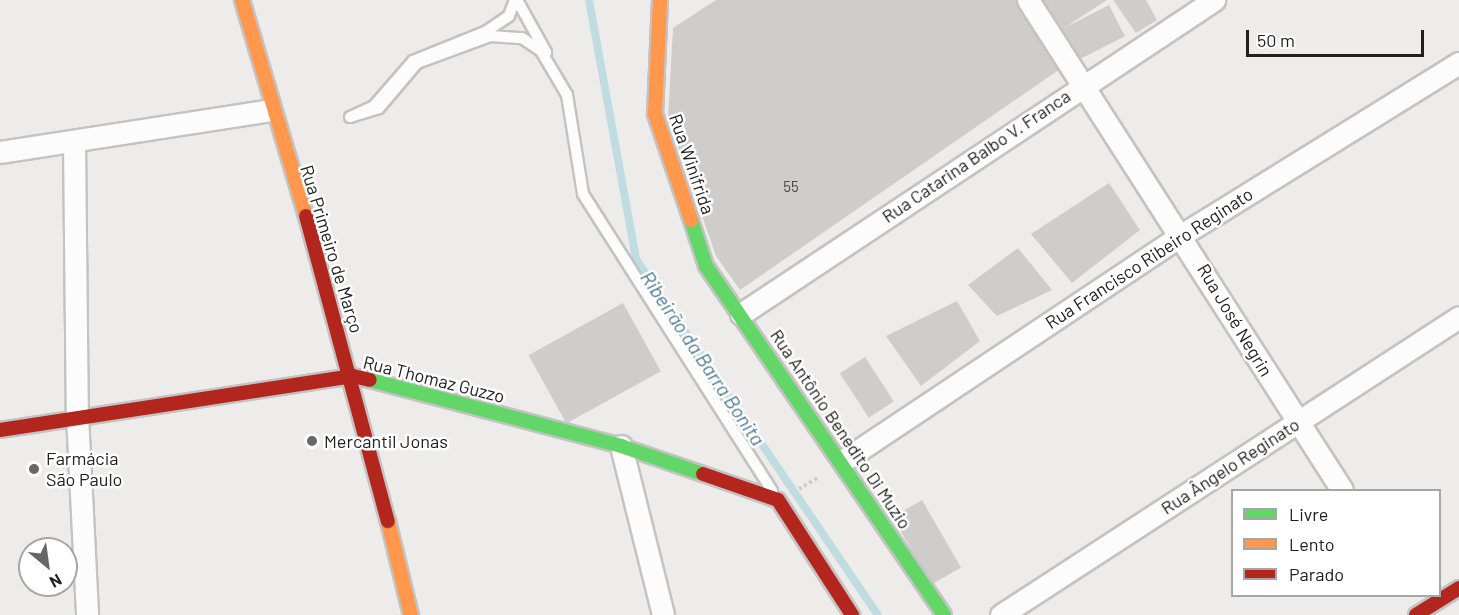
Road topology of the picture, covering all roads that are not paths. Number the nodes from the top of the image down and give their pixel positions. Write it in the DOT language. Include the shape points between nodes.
graph roads {
  1 [pos="243,0"];
  2 [pos="516,0"];
  3 [pos="680,0"];
  4 [pos="1028,0"];
  5 [pos="1214,0"];
  6 [pos="660,6"];
  7 [pos="552,63"];
  8 [pos="1459,63"];
  9 [pos="1082,84"];
  10 [pos="270,110"];
  11 [pos="74,141"];
  12 [pos="0,152"];
  13 [pos="1183,234"];
  14 [pos="706,266"];
  15 [pos="741,314"];
  16 [pos="1459,317"];
  17 [pos="352,376"];
  18 [pos="77,415"];
  19 [pos="1298,422"];
  20 [pos="0,430"];
  21 [pos="621,446"];
  22 [pos="844,460"];
  23 [pos="1341,489"];
  24 [pos="778,500"];
  25 [pos="1459,588"];
  26 [pos="1418,609"];
  27 [pos="87,615"];
  28 [pos="411,615"];
  29 [pos="663,615"];
  30 [pos="852,615"];
  31 [pos="945,615"];
  32 [pos="1001,615"];
  1 -- 10 [label="street, Rua Primeiro de Março"];
  2 -- 7 [label="lane"];
  2 -- 7 [label="lane" via="509,16 485,32 413,62 374,106 350,117 379,108 417,63 490,36 522,38"];
  3 -- 6 [label="street"];
  4 -- 9 [label="street, Rua José Negrin"];
  5 -- 9 [label="street, Rua Catarina Balbo V. Franca"];
  6 -- 14 [label="street, Rua Winifrida" via="655,114"];
  7 -- 24 [label="lane" via="567,95 583,194"];
  8 -- 13 [label="street, Rua Francisco Ribeiro Reginato"];
  9 -- 13 [label="street, Rua José Negrin"];
  9 -- 15 [label="street, Rua Catarina Balbo V. Franca"];
  10 -- 11 [label="street"];
  10 -- 17 [label="street, Rua Primeiro de Março"];
  11 -- 12 [label="street"];
  11 -- 18 [label="street"];
  13 -- 19 [label="street, Rua José Negrin"];
  13 -- 22 [label="street, Rua Francisco Ribeiro Reginato"];
  14 -- 15 [label="street, Rua Antônio Benedito Di Muzio"];
  15 -- 22 [label="street, Rua Antônio Benedito Di Muzio"];
  16 -- 19 [label="street, Rua Ângelo Reginato"];
  17 -- 18 [label="street, Rua Thomaz Guzzo"];
  17 -- 21 [label="street, Rua Thomaz Guzzo"];
  17 -- 28 [label="street, Rua Primeiro de Março"];
  18 -- 20 [label="street, Rua Thomaz Guzzo"];
  18 -- 27 [label="street"];
  19 -- 23 [label="street, Rua José Negrin"];
  19 -- 32 [label="street, Rua Ângelo Reginato"];
  21 -- 24 [label="street, Rua Thomaz Guzzo"];
  21 -- 29 [label="street"];
  22 -- 31 [label="street, Rua Antônio Benedito Di Muzio"];
  24 -- 30 [label="street"];
  25 -- 26 [label="street"];
}
